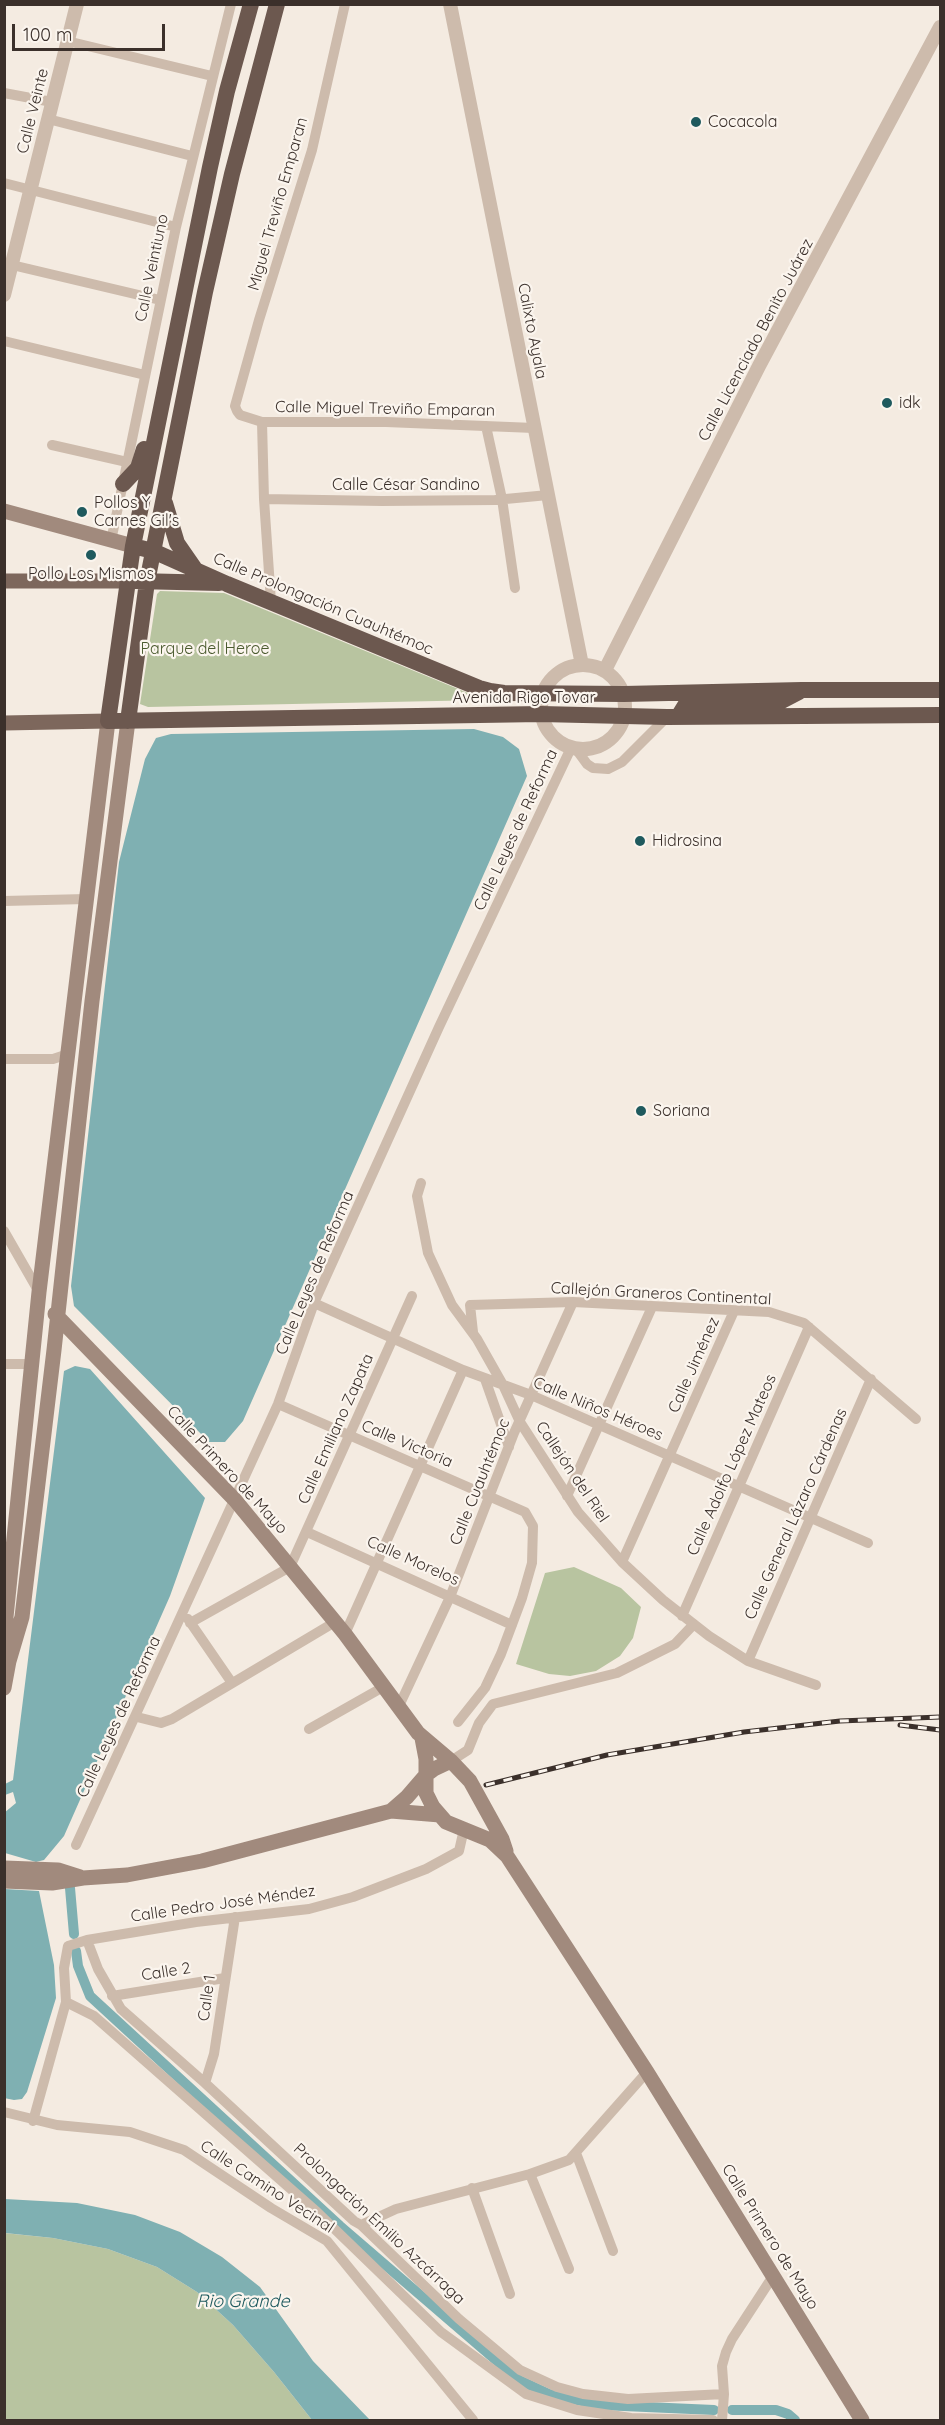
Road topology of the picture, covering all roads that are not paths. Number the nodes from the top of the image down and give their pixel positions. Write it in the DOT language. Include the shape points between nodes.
graph roads {
  1 [pos="231,4"];
  2 [pos="251,4"];
  3 [pos="277,4"];
  4 [pos="345,4"];
  5 [pos="450,4"];
  6 [pos="72,5"];
  7 [pos="940,27"];
  8 [pos="67,41"];
  9 [pos="212,76"];
  10 [pos="4,93"];
  11 [pos="52,102"];
  12 [pos="48,119"];
  13 [pos="192,156"];
  14 [pos="4,183"];
  15 [pos="30,189"];
  16 [pos="176,227"];
  17 [pos="9,270"];
  18 [pos="4,295"];
  19 [pos="160,300"];
  20 [pos="4,341"];
  21 [pos="145,375"];
  22 [pos="162,410"];
  23 [pos="237,411"];
  24 [pos="262,422"];
  25 [pos="486,426"];
  26 [pos="534,428"];
  27 [pos="52,446"];
  28 [pos="127,462"];
  29 [pos="123,484"];
  30 [pos="163,495"];
  31 [pos="548,495"];
  32 [pos="264,499"];
  33 [pos="502,499"];
  34 [pos="4,511"];
  35 [pos="111,541"];
  36 [pos="133,546"];
  37 [pos="153,551"];
  38 [pos="195,570"];
  39 [pos="4,581"];
  40 [pos="127,581"];
  41 [pos="147,582"];
  42 [pos="226,584"];
  43 [pos="515,588"];
  44 [pos="272,602"];
  45 [pos="582,664"];
  46 [pos="605,670"];
  47 [pos="479,688"];
  48 [pos="802,690"];
  49 [pos="940,690"];
  50 [pos="900,691"];
  51 [pos="543,693"];
  52 [pos="624,694"];
  53 [pos="541,714"];
  54 [pos="900,715"];
  55 [pos="940,715"];
  56 [pos="625,717"];
  57 [pos="672,717"];
  58 [pos="108,721"];
  59 [pos="128,721"];
  60 [pos="4,723"];
  61 [pos="573,748"];
  62 [pos="86,899"];
  63 [pos="4,901"];
  64 [pos="68,1054"];
  65 [pos="4,1059"];
  66 [pos="421,1183"];
  67 [pos="4,1231"];
  68 [pos="39,1292"];
  69 [pos="412,1296"];
  70 [pos="573,1302"];
  71 [pos="314,1303"];
  72 [pos="652,1307"];
  73 [pos="734,1311"];
  74 [pos="58,1318"];
  75 [pos="809,1327"];
  76 [pos="474,1335"];
  77 [pos="78,1338"];
  78 [pos="392,1338"];
  79 [pos="54,1350"];
  80 [pos="4,1364"];
  81 [pos="32,1364"];
  82 [pos="463,1370"];
  83 [pos="485,1379"];
  84 [pos="871,1380"];
  85 [pos="503,1385"];
  86 [pos="531,1395"];
  87 [pos="278,1404"];
  88 [pos="916,1419"];
  89 [pos="520,1422"];
  90 [pos="598,1425"];
  91 [pos="350,1436"];
  92 [pos="509,1447"];
  93 [pos="669,1456"];
  94 [pos="419,1466"];
  95 [pos="740,1486"];
  96 [pos="567,1496"];
  97 [pos="491,1497"];
  98 [pos="236,1500"];
  99 [pos="811,1518"];
  100 [pos="308,1532"];
  101 [pos="868,1543"];
  102 [pos="28,1551"];
  103 [pos="8,1552"];
  104 [pos="622,1562"];
  105 [pos="376,1565"];
  106 [pos="290,1567"];
  107 [pos="450,1597"];
  108 [pos="184,1611"];
  109 [pos="682,1616"];
  110 [pos="335,1622"];
  111 [pos="190,1623"];
  112 [pos="509,1623"];
  113 [pos="693,1624"];
  114 [pos="345,1634"];
  115 [pos="9,1661"];
  116 [pos="748,1661"];
  117 [pos="232,1683"];
  118 [pos="816,1685"];
  119 [pos="385,1686"];
  120 [pos="4,1688"];
  121 [pos="485,1689"];
  122 [pos="493,1704"];
  123 [pos="399,1706"];
  124 [pos="137,1717"];
  125 [pos="458,1722"];
  126 [pos="309,1729"];
  127 [pos="422,1738"];
  128 [pos="451,1761"];
  129 [pos="426,1775"];
  130 [pos="482,1805"];
  131 [pos="391,1811"];
  132 [pos="440,1815"];
  133 [pos="464,1829"];
  134 [pos="76,1845"];
  135 [pos="507,1856"];
  136 [pos="4,1868"];
  137 [pos="83,1878"];
  138 [pos="4,1881"];
  139 [pos="235,1917"];
  140 [pos="87,1940"];
  141 [pos="225,1978"];
  142 [pos="112,1996"];
  143 [pos="66,2002"];
  144 [pos="647,2072"];
  145 [pos="205,2083"];
  146 [pos="4,2112"];
  147 [pos="33,2121"];
  148 [pos="576,2152"];
  149 [pos="530,2174"];
  150 [pos="472,2188"];
  151 [pos="361,2225"];
  152 [pos="613,2251"];
  153 [pos="569,2269"];
  154 [pos="773,2276"];
  155 [pos="510,2294"];
  156 [pos="724,2394"];
  157 [pos="472,2421"];
  158 [pos="713,2421"];
  159 [pos="722,2421"];
  160 [pos="862,2421"];
  1 -- 9 [label="street, Calle Veintiuno"];
  2 -- 22 [label="highway" via="210,167"];
  3 -- 30 [label="highway" via="232,174"];
  4 -- 23 [label="street, Miguel Treviño Emparan" via="312,150 259,320 235,406"];
  5 -- 26 [label="street, Calixto Ayala"];
  6 -- 8 [label="street, Calle Veinte"];
  7 -- 46 [label="street, Calle Licenciado Benito Juárez" via="759,366"];
  8 -- 9 [label="street"];
  8 -- 11 [label="street, Calle Veinte"];
  9 -- 13 [label="street, Calle Veintiuno"];
  10 -- 11 [label="street"];
  11 -- 12 [label="street, Calle Veinte"];
  12 -- 13 [label="street"];
  12 -- 15 [label="street, Calle Veinte"];
  13 -- 16 [label="street, Calle Veintiuno"];
  14 -- 15 [label="street"];
  15 -- 16 [label="street"];
  15 -- 17 [label="street, Calle Veinte"];
  16 -- 19 [label="street, Calle Veintiuno"];
  17 -- 18 [label="street, Calle Veinte"];
  17 -- 19 [label="street"];
  19 -- 21 [label="street, Calle Veintiuno"];
  20 -- 21 [label="street"];
  21 -- 28 [label="street, Calle Veintiuno"];
  22 -- 29 [label="highway" via="151,426 138,468"];
  22 -- 36 [label="highway"];
  23 -- 24 [label="street, Calle Miguel Treviño Emparan"];
  24 -- 25 [label="street, Calle Miguel Treviño Emparan"];
  24 -- 32 [label="street"];
  25 -- 26 [label="street, Calle Miguel Treviño Emparan"];
  25 -- 33 [label="street"];
  26 -- 31 [label="street, Calixto Ayala"];
  27 -- 28 [label="street"];
  28 -- 29 [label="street, Calle Veintiuno"];
  29 -- 35 [label="street, Calle Veintiuno"];
  30 -- 37 [label="highway"];
  30 -- 38 [label="highway" via="177,543"];
  31 -- 33 [label="street, Calle César Sandino"];
  31 -- 45 [label="street, Calixto Ayala"];
  32 -- 33 [label="street, Calle César Sandino"];
  32 -- 44 [label="street"];
  33 -- 43 [label="street"];
  34 -- 35 [label="main road"];
  35 -- 36 [label="main road"];
  36 -- 37 [label="highway, Calle Prolongación Cuauhtémoc"];
  36 -- 40 [label="highway"];
  37 -- 38 [label="highway, Calle Prolongación Cuauhtémoc"];
  37 -- 41 [label="highway"];
  38 -- 42 [label="highway, Calle Prolongación Cuauhtémoc"];
  39 -- 40 [label="main road"];
  40 -- 41 [label="highway"];
  40 -- 58 [label="highway"];
  41 -- 42 [label="highway"];
  41 -- 59 [label="highway"];
  42 -- 44 [label="highway, Calle Prolongación Cuauhtémoc"];
  44 -- 47 [label="highway, Calle Prolongación Cuauhtémoc"];
  45 -- 46 [label="street"];
  45 -- 51 [label="street" via="558,673"];
  46 -- 52 [label="street" via="617,680"];
  47 -- 51 [label="highway, Avenida Rigo Tovar" via="504,693"];
  48 -- 50 [label="highway, Avenida Rigo Tovar"];
  48 -- 52 [label="highway, Avenida Rigo Tovar"];
  48 -- 57 [label="highway" via="776,704 686,704"];
  49 -- 50 [label="highway, Avenida Rigo Tovar"];
  50 -- 54 [label="highway"];
  51 -- 52 [label="highway, Avenida Rigo Tovar"];
  51 -- 53 [label="street"];
  52 -- 56 [label="street"];
  53 -- 56 [label="highway, Avenida Rigo Tovar"];
  53 -- 59 [label="highway, Avenida Rigo Tovar"];
  53 -- 61 [label="street" via="548,732"];
  54 -- 55 [label="highway, Avenida Rigo Tovar"];
  54 -- 57 [label="highway, Avenida Rigo Tovar"];
  56 -- 57 [label="highway, Avenida Rigo Tovar"];
  56 -- 61 [label="street" via="621,728 605,744"];
  57 -- 61 [label="street" via="622,762 608,769 593,768"];
  58 -- 59 [label="highway, Avenida Rigo Tovar"];
  58 -- 60 [label="main road"];
  58 -- 62 [label="main road"];
  59 -- 74 [label="main road" via="92,1001"];
  61 -- 71 [label="street, Calle Leyes de Reforma" via="439,1027"];
  62 -- 63 [label="street"];
  62 -- 64 [label="main road"];
  64 -- 65 [label="street" via="53,1059"];
  64 -- 68 [label="main road"];
  66 -- 76 [label="street, Callejón del Riel" via="417,1196 428,1253 452,1305"];
  67 -- 68 [label="street"];
  68 -- 74 [label="main road, Calle Primero de Mayo"];
  68 -- 81 [label="main road"];
  69 -- 78 [label="street, Calle Emiliano Zapata"];
  70 -- 72 [label="street, Callejón Graneros Continental"];
  70 -- 76 [label="street, Callejón Graneros Continental" via="470,1305"];
  70 -- 86 [label="street, Calle Cuauhtémoc"];
  71 -- 78 [label="street, Calle Niños Héroes"];
  71 -- 87 [label="street, Calle Leyes de Reforma"];
  72 -- 73 [label="street, Callejón Graneros Continental"];
  72 -- 90 [label="street"];
  73 -- 75 [label="street, Callejón Graneros Continental" via="769,1312"];
  73 -- 93 [label="street, Calle Jiménez"];
  74 -- 77 [label="main road, Calle Primero de Mayo"];
  74 -- 79 [label="main road"];
  75 -- 84 [label="street, Callejón Graneros Continental"];
  75 -- 95 [label="street, Calle Adolfo López Mateos"];
  76 -- 85 [label="street, Callejón del Riel"];
  77 -- 79 [label="main road" via="63,1342"];
  77 -- 98 [label="main road, Calle Primero de Mayo"];
  78 -- 82 [label="street, Calle Niños Héroes"];
  78 -- 91 [label="street, Calle Emiliano Zapata"];
  79 -- 102 [label="main road"];
  80 -- 81 [label="street"];
  81 -- 103 [label="main road"];
  82 -- 83 [label="street, Calle Niños Héroes"];
  82 -- 94 [label="street"];
  83 -- 85 [label="street, Calle Niños Héroes"];
  83 -- 92 [label="street"];
  84 -- 88 [label="street, Callejón Graneros Continental"];
  84 -- 99 [label="street, Calle General Lázaro Cárdenas"];
  85 -- 86 [label="street, Calle Niños Héroes"];
  85 -- 89 [label="street, Callejón del Riel"];
  86 -- 89 [label="street, Calle Cuauhtémoc"];
  86 -- 90 [label="street, Calle Niños Héroes"];
  87 -- 91 [label="street, Calle Victoria"];
  87 -- 98 [label="street, Calle Leyes de Reforma"];
  89 -- 92 [label="street, Calle Cuauhtémoc"];
  89 -- 96 [label="street, Callejón del Riel"];
  90 -- 93 [label="street, Calle Niños Héroes"];
  90 -- 96 [label="street"];
  91 -- 94 [label="street, Calle Victoria"];
  91 -- 100 [label="street, Calle Emiliano Zapata"];
  92 -- 97 [label="street, Calle Cuauhtémoc"];
  93 -- 95 [label="street, Calle Niños Héroes"];
  93 -- 104 [label="street, Calle Jiménez"];
  94 -- 97 [label="street, Calle Victoria"];
  94 -- 105 [label="street"];
  95 -- 99 [label="street, Calle Niños Héroes"];
  95 -- 109 [label="street, Calle Adolfo López Mateos"];
  96 -- 104 [label="street, Callejón del Riel"];
  97 -- 107 [label="street, Calle Cuauhtémoc"];
  97 -- 112 [label="street, Calle Victoria" via="525,1512 533,1526 532,1563"];
  98 -- 106 [label="main road, Calle Primero de Mayo"];
  98 -- 108 [label="street, Calle Leyes de Reforma"];
  99 -- 101 [label="street, Calle Niños Héroes"];
  99 -- 116 [label="street, Calle General Lázaro Cárdenas"];
  100 -- 105 [label="street, Calle Morelos"];
  100 -- 106 [label="street, Calle Emiliano Zapata"];
  102 -- 103 [label="street"];
  102 -- 115 [label="main road" via="22,1617"];
  103 -- 115 [label="main road"];
  104 -- 109 [label="street, Callejón del Riel"];
  105 -- 107 [label="street, Calle Morelos"];
  105 -- 114 [label="street"];
  106 -- 110 [label="main road, Calle Primero de Mayo"];
  106 -- 111 [label="street"];
  107 -- 112 [label="street, Calle Morelos"];
  107 -- 123 [label="street, Calle Cuauhtémoc"];
  108 -- 111 [label="street"];
  108 -- 124 [label="street, Calle Leyes de Reforma"];
  109 -- 113 [label="street, Callejón del Riel"];
  110 -- 114 [label="main road, Calle Primero de Mayo"];
  110 -- 117 [label="street"];
  111 -- 117 [label="street"];
  112 -- 121 [label="street"];
  113 -- 116 [label="street, Callejón del Riel"];
  113 -- 122 [label="street" via="675,1644 616,1673"];
  114 -- 119 [label="main road, Calle Primero de Mayo"];
  115 -- 120 [label="main road"];
  116 -- 118 [label="street, Callejón del Riel"];
  117 -- 124 [label="street" via="161,1723"];
  119 -- 123 [label="main road, Calle Primero de Mayo"];
  119 -- 126 [label="street"];
  121 -- 122 [label="street"];
  121 -- 125 [label="street"];
  122 -- 128 [label="street" via="479,1723 468,1750"];
  123 -- 127 [label="main road, Calle Primero de Mayo"];
  124 -- 134 [label="street, Calle Leyes de Reforma"];
  127 -- 128 [label="main road, Calle Primero de Mayo"];
  127 -- 129 [label="main road, Calle Primero de Mayo"];
  128 -- 129 [label="main road"];
  128 -- 130 [label="main road, Calle Primero de Mayo" via="470,1780"];
  129 -- 131 [label="main road"];
  129 -- 132 [label="main road, Calle Primero de Mayo" via="426,1793"];
  130 -- 133 [label="main road"];
  130 -- 135 [label="main road, Calle Primero de Mayo"];
  131 -- 132 [label="main road"];
  131 -- 137 [label="main road" via="202,1861 126,1875"];
  132 -- 133 [label="main road, Calle Primero de Mayo" via="446,1822"];
  133 -- 135 [label="main road, Calle Primero de Mayo" via="490,1840"];
  133 -- 139 [label="street, Calle Pedro José Méndez" via="459,1851 426,1869 309,1909"];
  135 -- 144 [label="main road, Calle Primero de Mayo"];
  136 -- 137 [label="main road" via="58,1870"];
  137 -- 138 [label="main road" via="52,1883"];
  139 -- 140 [label="street, Calle Pedro José Méndez"];
  139 -- 141 [label="street, Calle 1"];
  140 -- 142 [label="street, Prolongación Emilio Azcárraga"];
  140 -- 143 [label="street, Calle Pedro José Méndez" via="68,1946 64,1954"];
  141 -- 142 [label="street, Calle 2"];
  141 -- 145 [label="street, Calle 1" via="214,2054"];
  142 -- 145 [label="street, Prolongación Emilio Azcárraga" via="122,2010"];
  143 -- 147 [label="street"];
  143 -- 158 [label="street" via="94,2016 317,2212 441,2332 526,2394 577,2410 632,2418"];
  144 -- 148 [label="street"];
  144 -- 154 [label="main road, Calle Primero de Mayo"];
  145 -- 151 [label="street, Prolongación Emilio Azcárraga"];
  146 -- 147 [label="street, Calle Camino Vecinal"];
  147 -- 157 [label="street, Calle Camino Vecinal" via="130,2132 184,2150 327,2241"];
  148 -- 149 [label="street" via="570,2160"];
  148 -- 152 [label="street"];
  149 -- 150 [label="street"];
  149 -- 153 [label="street"];
  150 -- 151 [label="street" via="396,2209"];
  150 -- 155 [label="street"];
  151 -- 156 [label="street, Prolongación Emilio Azcárraga" via="459,2319 520,2370 557,2387 594,2396 628,2399"];
  154 -- 156 [label="street" via="729,2345 722,2366"];
  154 -- 160 [label="main road, Calle Primero de Mayo"];
  156 -- 159 [label="street"];
}
